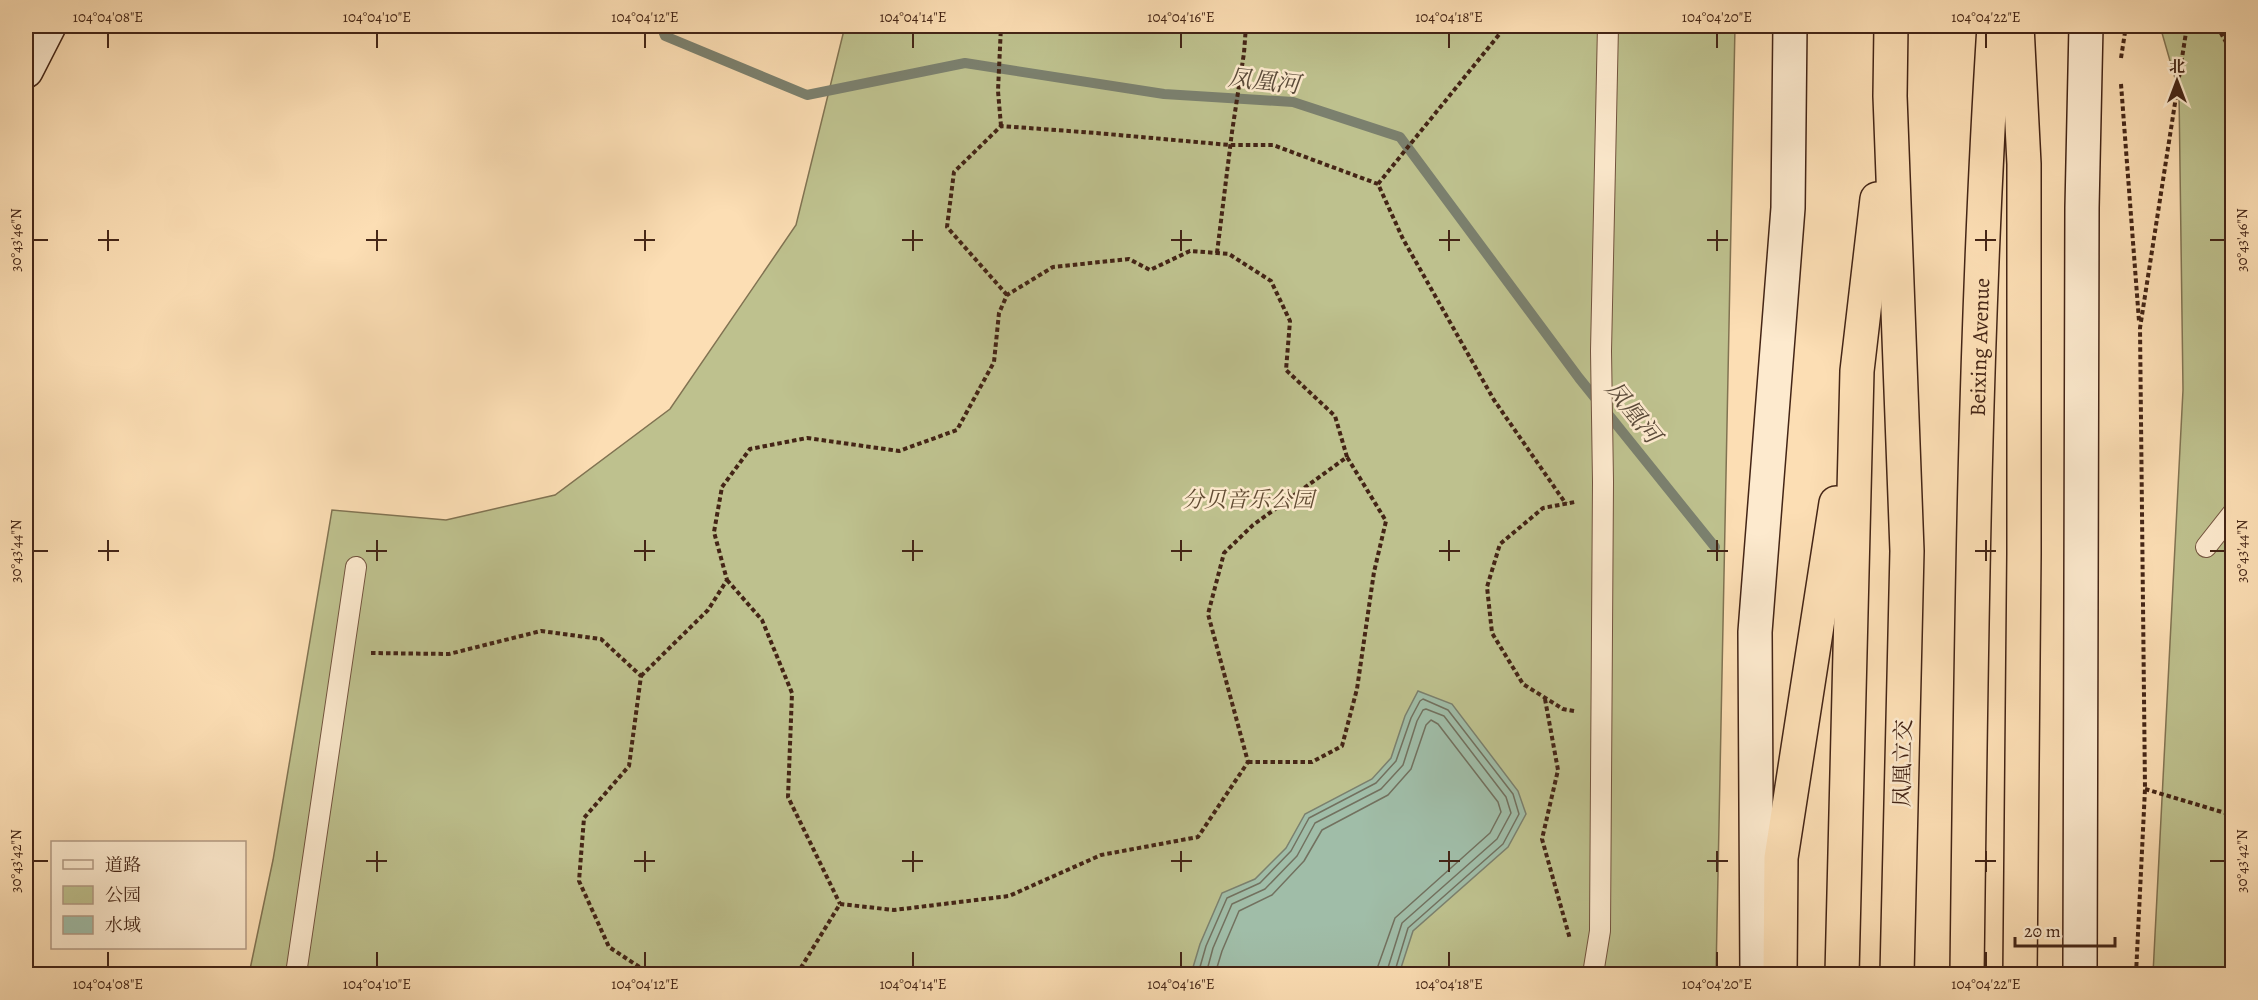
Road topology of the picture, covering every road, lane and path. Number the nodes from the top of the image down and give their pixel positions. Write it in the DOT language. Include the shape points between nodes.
graph roads {
  1 [pos="49,26"];
  2 [pos="1001,26"];
  3 [pos="1246,26"];
  4 [pos="1506,26"];
  5 [pos="1608,26"];
  6 [pos="1790,26"];
  7 [pos="1891,26"];
  8 [pos="1995,26"];
  9 [pos="2017,26"];
  10 [pos="2027,26"];
  11 [pos="2086,26"];
  12 [pos="2126,26"];
  13 [pos="2187,26"];
  14 [pos="2217,26"];
  15 [pos="2232,53"];
  16 [pos="2120,68"];
  17 [pos="26,70"];
  18 [pos="2121,80"];
  19 [pos="1890,96"];
  20 [pos="1001,126"];
  21 [pos="1230,146"];
  22 [pos="2024,165"];
  23 [pos="1378,184"];
  24 [pos="1217,253"];
  25 [pos="1007,295"];
  26 [pos="2140,328"];
  27 [pos="1857,371"];
  28 [pos="1347,457"];
  29 [pos="1603,489"];
  30 [pos="1566,504"];
  31 [pos="2232,514"];
  32 [pos="2206,547"];
  33 [pos="356,567"];
  34 [pos="727,580"];
  35 [pos="344,652"];
  36 [pos="641,676"];
  37 [pos="1545,698"];
  38 [pos="1601,715"];
  39 [pos="1248,762"];
  40 [pos="2145,789"];
  41 [pos="2232,815"];
  42 [pos="840,904"];
  43 [pos="1573,948"];
  44 [pos="296,975"];
  45 [pos="650,975"];
  46 [pos="796,975"];
  47 [pos="1593,975"];
  48 [pos="1757,975"];
  49 [pos="1780,975"];
  50 [pos="1842,975"];
  51 [pos="1897,975"];
  52 [pos="1967,975"];
  53 [pos="2020,975"];
  54 [pos="2080,975"];
  55 [pos="2136,975"];
  1 -- 17 [label="street"];
  2 -- 20 [label="path"];
  3 -- 21 [label="path"];
  4 -- 23 [label="path"];
  5 -- 29 [label="lane" via="1601,351"];
  6 -- 48 [label="street" via="1788,208 1755,632"];
  7 -- 19 [label="highway"];
  8 -- 52 [label="highway, Beixing Avenue" via="1984,190 1972,562"];
  9 -- 22 [label="highway"];
  10 -- 22 [label="highway"];
  11 -- 54 [label="street"];
  12 -- 16 [label="path"];
  13 -- 26 [label="path"];
  14 -- 15 [label="path"];
  18 -- 26 [label="path"];
  19 -- 27 [label="highway"];
  19 -- 51 [label="highway, 凤凰立交" via="1907,551"];
  20 -- 21 [label="path"];
  20 -- 25 [label="path" via="954,172 947,227"];
  21 -- 23 [label="path" via="1273,145"];
  21 -- 24 [label="path"];
  22 -- 53 [label="highway"];
  23 -- 30 [label="path" via="1403,239 1494,400"];
  24 -- 25 [label="path" via="1190,250 1150,270 1129,260 1053,267"];
  24 -- 28 [label="path" via="1229,254 1271,281 1290,321 1286,370 1335,416"];
  25 -- 34 [label="path" via="999,313 994,362 957,430 899,451 807,438 750,449 722,488 714,532"];
  26 -- 40 [label="path"];
  27 -- 49 [label="highway" via="1781,858"];
  27 -- 50 [label="highway"];
  28 -- 39 [label="path" via="1253,525 1224,553 1208,614"];
  28 -- 39 [label="path" via="1386,521 1374,572 1357,689 1342,746 1312,762"];
  29 -- 30 [label="path"];
  29 -- 38 [label="lane"];
  30 -- 37 [label="path" via="1543,508 1500,544 1487,587 1492,633 1523,684"];
  31 -- 32 [label="lane"];
  33 -- 35 [label="lane"];
  34 -- 36 [label="path" via="708,610"];
  34 -- 42 [label="path" via="762,620 792,693 788,797"];
  35 -- 36 [label="path" via="449,654 540,631 601,639"];
  35 -- 44 [label="lane"];
  36 -- 45 [label="path" via="629,766 584,818 579,881 609,947"];
  37 -- 38 [label="path" via="1563,709"];
  37 -- 43 [label="path" via="1558,770 1542,839"];
  38 -- 47 [label="lane" via="1599,930"];
  39 -- 42 [label="path" via="1198,837 1101,855 1009,896 894,910"];
  40 -- 41 [label="path"];
  40 -- 55 [label="path"];
  42 -- 46 [label="path"];
}
